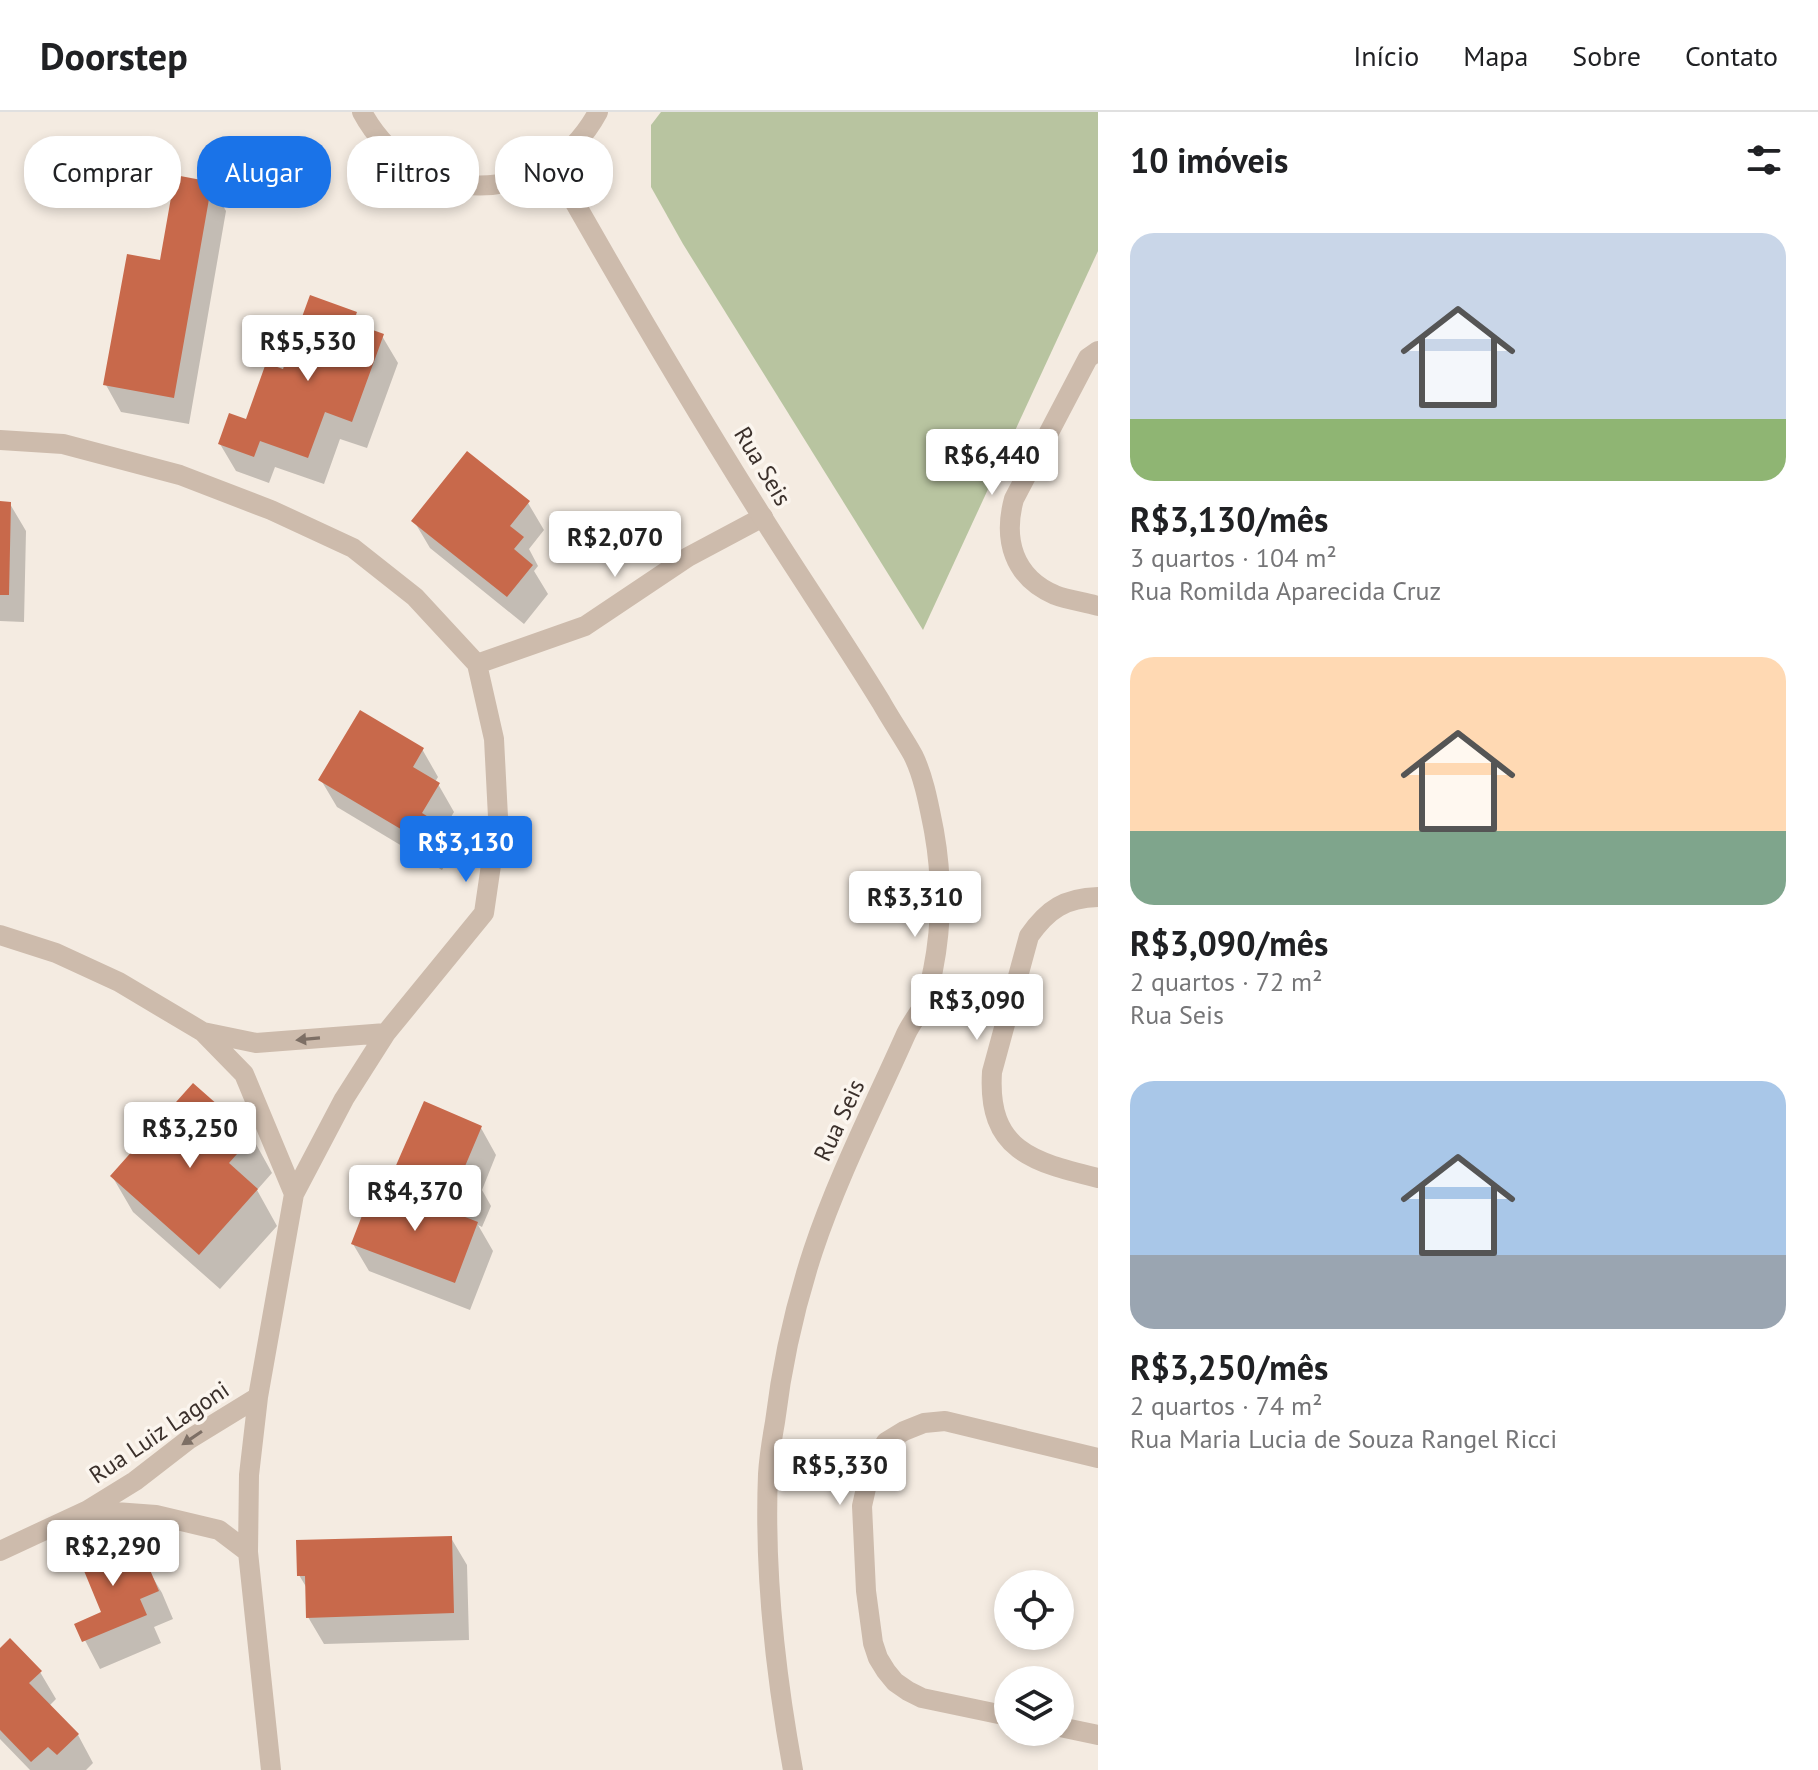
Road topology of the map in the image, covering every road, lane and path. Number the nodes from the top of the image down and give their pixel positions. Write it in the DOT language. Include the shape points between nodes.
graph roads {
  1 [pos="362,112"];
  2 [pos="598,112"];
  3 [pos="583,136"];
  4 [pos="495,185"];
  5 [pos="578,208"];
  6 [pos="1098,351"];
  7 [pos="0,440"];
  8 [pos="763,517"];
  9 [pos="1098,606"];
  10 [pos="477,664"];
  11 [pos="1098,897"];
  12 [pos="0,935"];
  13 [pos="203,1032"];
  14 [pos="386,1033"];
  15 [pos="1098,1178"];
  16 [pos="294,1194"];
  17 [pos="258,1397"];
  18 [pos="1098,1458"];
  19 [pos="88,1510"];
  20 [pos="0,1551"];
  21 [pos="248,1552"];
  22 [pos="994,1713"];
  23 [pos="1074,1730"];
  24 [pos="1098,1735"];
  25 [pos="271,1770"];
  26 [pos="793,1770"];
  1 -- 4 [label="street" via="387,148 407,164 454,183"];
  2 -- 3 [label="street"];
  5 -- 8 [label="street, Rua Seis"];
  6 -- 9 [label="street" via="1088,358 1014,499 1009,529 1016,560 1027,575 1057,596"];
  7 -- 10 [label="street" via="63,444 180,475 353,548 415,597"];
  8 -- 10 [label="street" via="688,557 585,626"];
  8 -- 26 [label="street, Rua Seis" via="914,758 938,872 936,956 927,998 908,1028 837,1186 793,1320 778,1398 768,1470 767,1545 771,1621"];
  10 -- 14 [label="street" via="494,739 498,817 484,913"];
  11 -- 15 [label="street" via="1062,905 1042,918 1029,936 991,1093 998,1124 1020,1150 1053,1167"];
  12 -- 13 [label="street" via="106,976"];
  14 -- 13 [label="street, one-way" via="256,1043"];
  13 -- 16 [label="street" via="244,1074"];
  14 -- 16 [label="street"];
  16 -- 17 [label="street"];
  17 -- 19 [label="street, Rua Luiz Lagoni, one-way"];
  17 -- 21 [label="street"];
  18 -- 22 [label="street" via="945,1421 904,1431 886,1442 871,1466 862,1506 866,1591 878,1658 895,1682 922,1698"];
  19 -- 20 [label="street, Rua Luiz Lagoni"];
  19 -- 21 [label="street, Rua Luiz Lagoni" via="156,1515 219,1530"];
  21 -- 25 [label="street"];
  23 -- 24 [label="street"];
}
